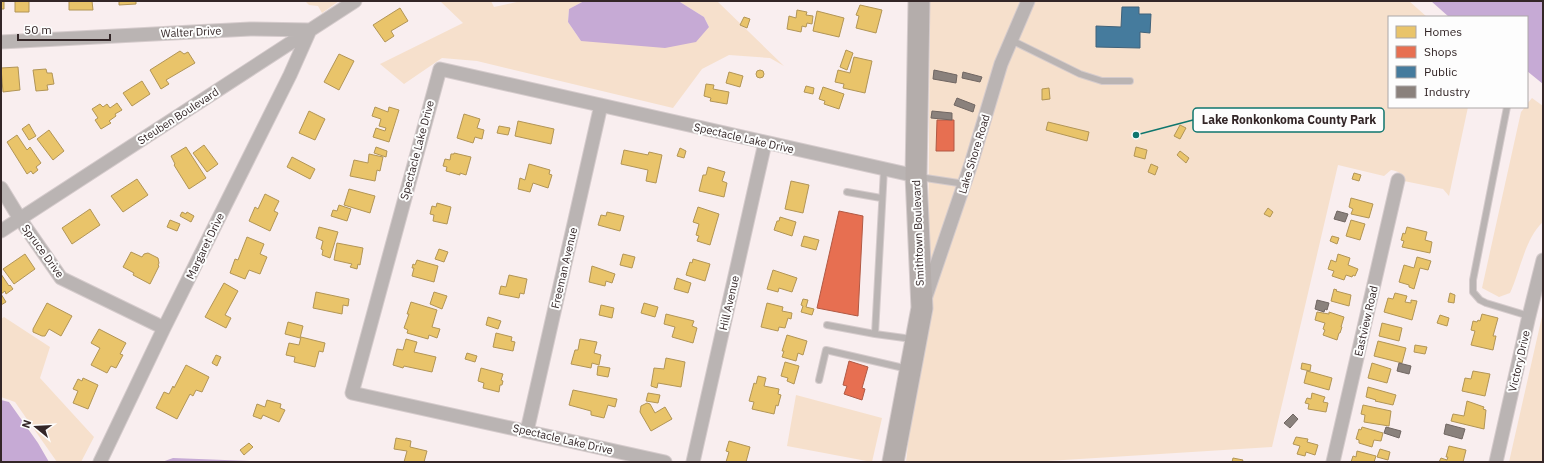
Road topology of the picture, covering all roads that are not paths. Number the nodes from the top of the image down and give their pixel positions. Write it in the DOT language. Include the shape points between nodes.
graph roads {
  1 [pos="355,1"];
  2 [pos="919,1"];
  3 [pos="1028,1"];
  4 [pos="310,30"];
  5 [pos="1011,40"];
  6 [pos="1,42"];
  7 [pos="1130,81"];
  8 [pos="601,104"];
  9 [pos="1507,108"];
  10 [pos="765,143"];
  11 [pos="884,169"];
  12 [pos="916,176"];
  13 [pos="1398,180"];
  14 [pos="965,184"];
  15 [pos="1,188"];
  16 [pos="847,192"];
  17 [pos="881,198"];
  18 [pos="20,219"];
  19 [pos="1,231"];
  20 [pos="1543,260"];
  21 [pos="922,308"];
  22 [pos="1529,316"];
  23 [pos="827,325"];
  24 [pos="164,328"];
  25 [pos="875,334"];
  26 [pos="916,339"];
  27 [pos="911,370"];
  28 [pos="818,380"];
  29 [pos="527,431"];
  30 [pos="100,462"];
  31 [pos="665,462"];
  32 [pos="693,462"];
  33 [pos="893,462"];
  34 [pos="1333,462"];
  35 [pos="1496,462"];
  1 -- 4 [label="street, Steuben Boulevard"];
  2 -- 12 [label="main road, Smithtown Boulevard"];
  3 -- 5 [label="street, Lake Shore Road"];
  4 -- 6 [label="street, Walter Drive" via="250,29"];
  4 -- 18 [label="street, Steuben Boulevard"];
  4 -- 24 [label="street, Margaret Drive"];
  5 -- 7 [label="lane" via="1087,76 1102,81"];
  5 -- 14 [label="street, Lake Shore Road" via="1001,64"];
  8 -- 10 [label="street, Spectacle Lake Drive"];
  8 -- 29 [label="street, Freeman Avenue"];
  8 -- 29 [label="street, Spectacle Lake Drive" via="440,69 352,393"];
  9 -- 22 [label="lane" via="1473,280 1473,292 1486,303"];
  10 -- 11 [label="street, Spectacle Lake Drive"];
  10 -- 32 [label="street, Hill Avenue"];
  11 -- 12 [label="street, Spectacle Lake Drive"];
  11 -- 17 [label="lane"];
  12 -- 14 [label="lane"];
  12 -- 21 [label="main road, Smithtown Boulevard"];
  13 -- 34 [label="street, Eastview Road"];
  14 -- 21 [label="street, Lake Shore Road"];
  15 -- 18 [label="street, Spruce Drive"];
  16 -- 17 [label="lane"];
  17 -- 25 [label="lane"];
  18 -- 19 [label="street, Steuben Boulevard"];
  18 -- 24 [label="street, Spruce Drive" via="61,278"];
  20 -- 22 [label="street, Victory Drive"];
  21 -- 26 [label="main road, Smithtown Boulevard"];
  22 -- 35 [label="street, Victory Drive"];
  23 -- 25 [label="lane"];
  24 -- 30 [label="street, Margaret Drive"];
  25 -- 26 [label="lane"];
  26 -- 27 [label="main road, Smithtown Boulevard"];
  27 -- 28 [label="lane" via="826,350"];
  27 -- 33 [label="main road, Smithtown Boulevard"];
  29 -- 31 [label="street, Spectacle Lake Drive"];
}
